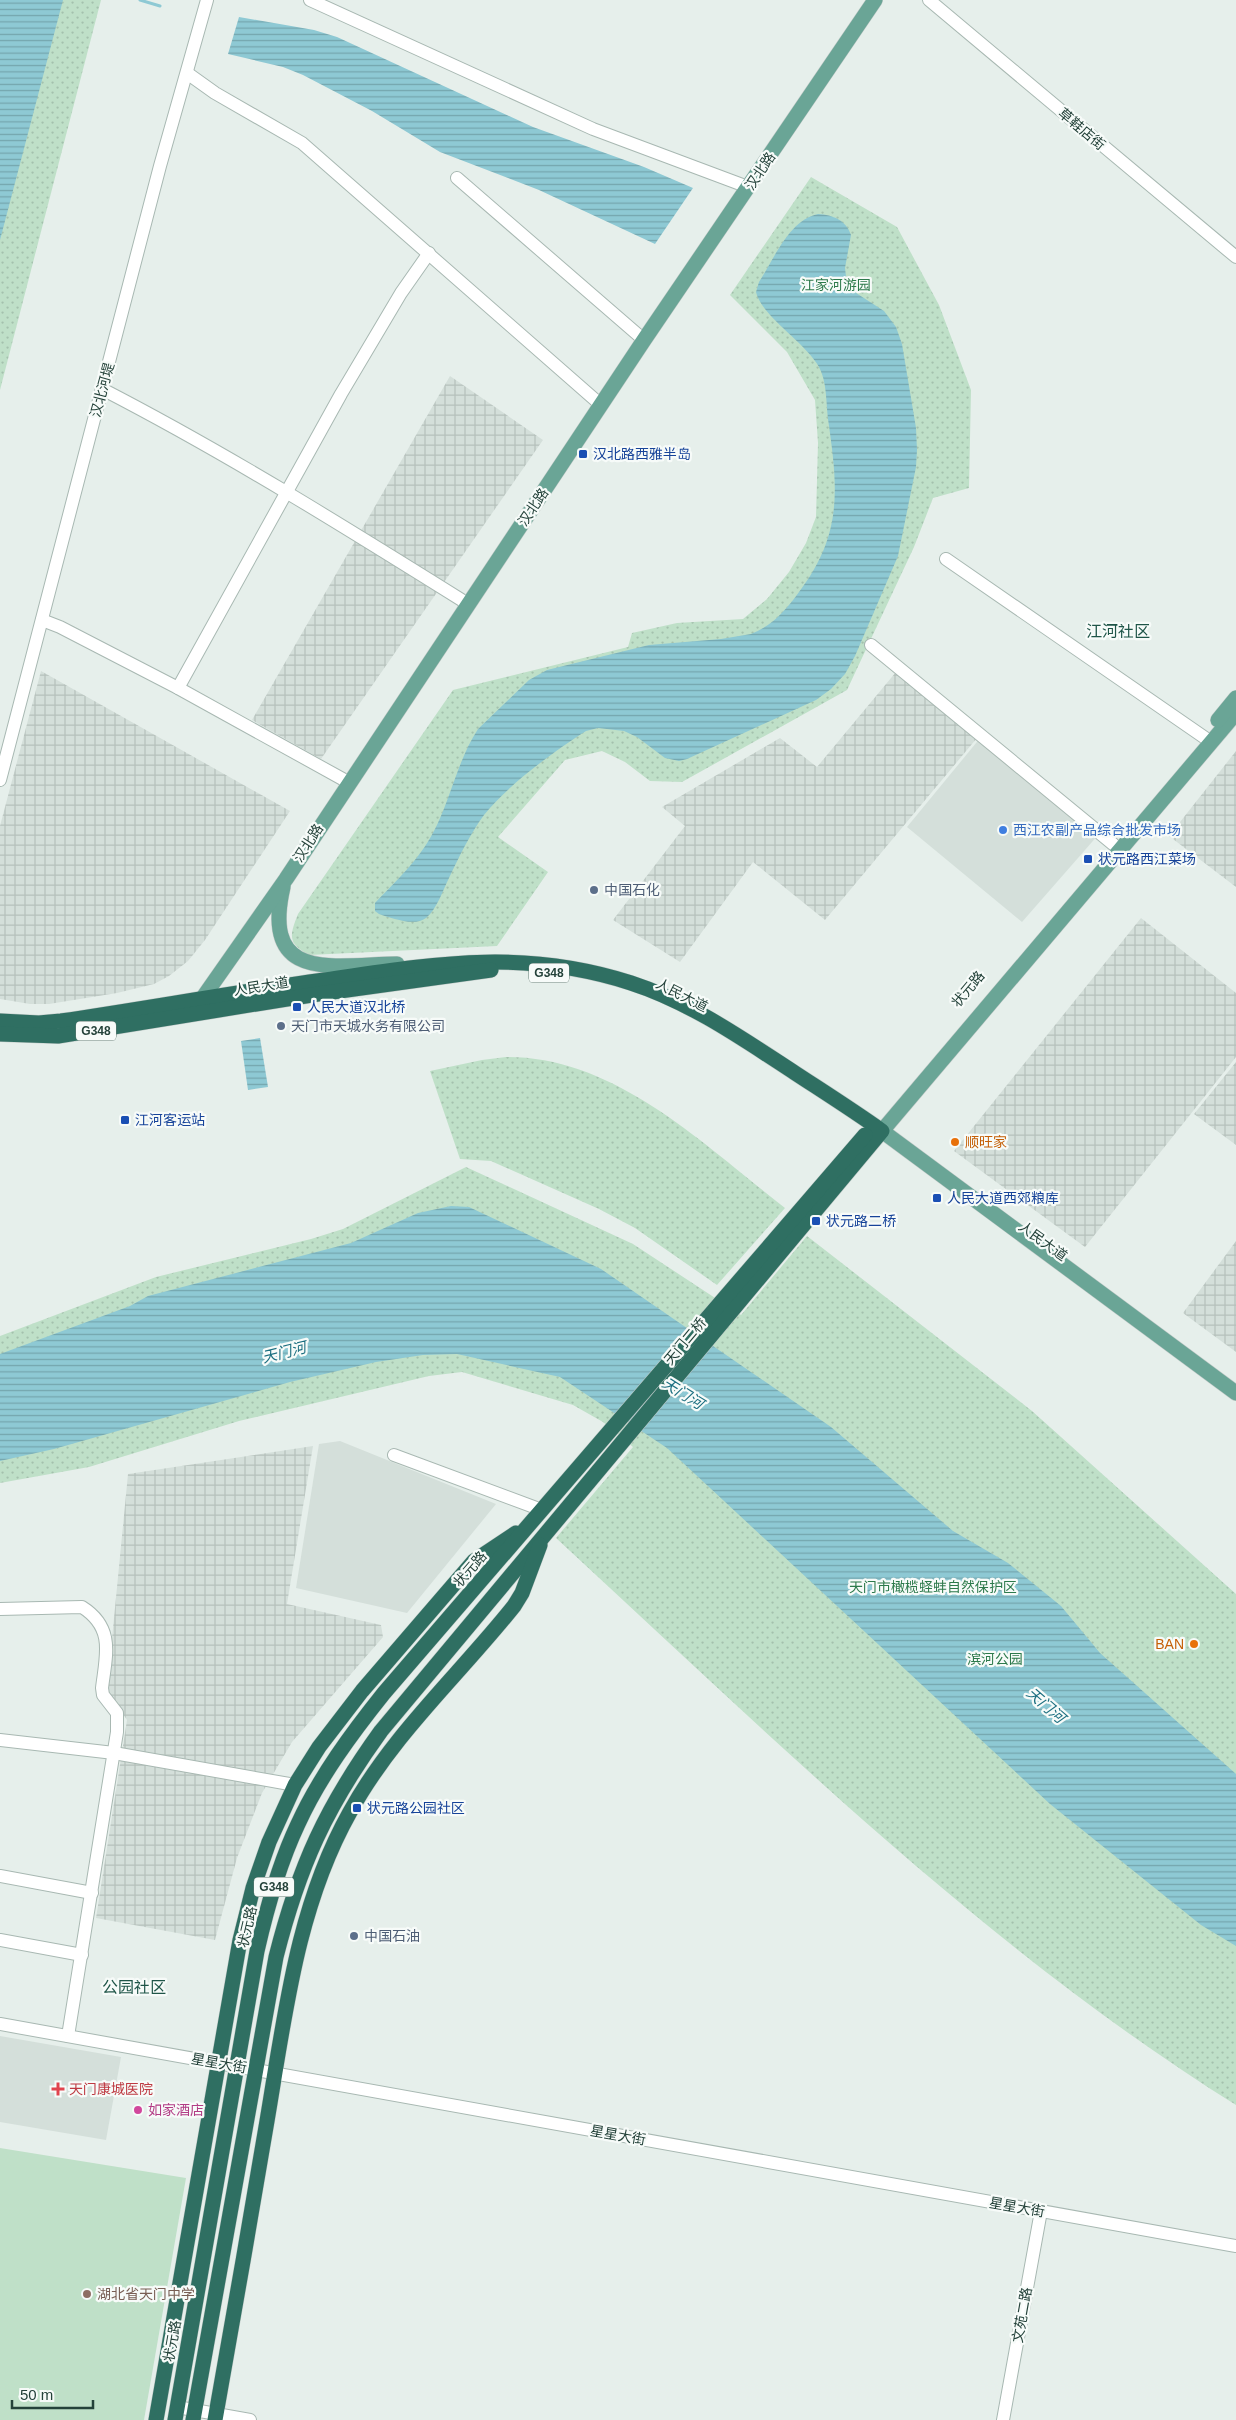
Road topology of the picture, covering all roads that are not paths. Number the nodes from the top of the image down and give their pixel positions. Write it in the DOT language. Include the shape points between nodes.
graph roads {
  1 [pos="207,0"];
  2 [pos="310,0"];
  3 [pos="875,0"];
  4 [pos="929,0"];
  5 [pos="187,73"];
  6 [pos="457,178"];
  7 [pos="748,187"];
  8 [pos="429,253"];
  9 [pos="1236,257"];
  10 [pos="644,340"];
  11 [pos="102,389"];
  12 [pos="601,405"];
  13 [pos="287,492"];
  14 [pos="946,559"];
  15 [pos="468,604"];
  16 [pos="42,620"];
  17 [pos="871,645"];
  18 [pos="178,688"];
  19 [pos="1236,698"];
  20 [pos="1236,713"];
  21 [pos="1207,739"];
  22 [pos="0,780"];
  23 [pos="348,782"];
  24 [pos="1112,844"];
  25 [pos="286,879"];
  26 [pos="439,964"];
  27 [pos="202,999"];
  28 [pos="192,1013"];
  29 [pos="0,1021"];
  30 [pos="0,1034"];
  31 [pos="875,1132"];
  32 [pos="728,1304"];
  33 [pos="1236,1393"];
  34 [pos="1236,1403"];
  35 [pos="394,1455"];
  36 [pos="598,1458"];
  37 [pos="542,1510"];
  38 [pos="530,1524"];
  39 [pos="543,1536"];
  40 [pos="0,1609"];
  41 [pos="0,1740"];
  42 [pos="114,1753"];
  43 [pos="295,1786"];
  44 [pos="260,1867"];
  45 [pos="0,1876"];
  46 [pos="297,1881"];
  47 [pos="314,1891"];
  48 [pos="92,1893"];
  49 [pos="269,1902"];
  50 [pos="0,1940"];
  51 [pos="82,1955"];
  52 [pos="294,1971"];
  53 [pos="271,1983"];
  54 [pos="0,2024"];
  55 [pos="68,2036"];
  56 [pos="218,2063"];
  57 [pos="236,2066"];
  58 [pos="255,2070"];
  59 [pos="275,2074"];
  60 [pos="1041,2211"];
  61 [pos="1236,2246"];
  62 [pos="176,2413"];
  63 [pos="194,2415"];
  64 [pos="216,2417"];
  65 [pos="156,2420"];
  66 [pos="250,2420"];
  67 [pos="1003,2420"];
  1 -- 5 [label="street, 汉北河堤"];
  2 -- 7 [label="street" via="593,128"];
  3 -- 7 [label="main road, 汉北路"];
  4 -- 9 [label="street, 草鞋店街"];
  5 -- 8 [label="street" via="215,93 302,143"];
  5 -- 11 [label="street, 汉北河堤"];
  6 -- 10 [label="street"];
  7 -- 10 [label="main road, 汉北路"];
  8 -- 12 [label="street"];
  8 -- 13 [label="street" via="351,377"];
  10 -- 12 [label="main road, 汉北路"];
  11 -- 13 [label="street"];
  11 -- 16 [label="street, 汉北河堤"];
  12 -- 15 [label="main road, 汉北路"];
  13 -- 15 [label="street"];
  13 -- 18 [label="street"];
  14 -- 21 [label="street"];
  15 -- 23 [label="main road, 汉北路"];
  16 -- 18 [label="street"];
  16 -- 22 [label="street, 汉北河堤"];
  17 -- 24 [label="street"];
  18 -- 23 [label="street"];
  19 -- 21 [label="main road, 状元路"];
  20 -- 21 [label="main road, 状元路"];
  21 -- 24 [label="main road, 状元路"];
  21 -- 31 [label="main road, 状元路"];
  23 -- 25 [label="main road, 汉北路"];
  24 -- 31 [label="main road, 状元路"];
  25 -- 26 [label="main road" via="278,922 284,945 296,958 332,965"];
  25 -- 27 [label="main road, 汉北路"];
  26 -- 27 [label="highway, 人民大道 / G348"];
  26 -- 31 [label="highway, 人民大道 / G348" via="505,962 563,967 624,981 658,993 724,1027"];
  27 -- 28 [label="main road, 汉北路"];
  27 -- 29 [label="highway, 人民大道 / G348" via="61,1021"];
  28 -- 30 [label="highway, 人民大道 / G348" via="58,1036"];
  28 -- 31 [label="highway, 人民大道 / G348" via="464,972 502,970 571,975 634,990 688,1014"];
  31 -- 32 [label="highway, 状元路 / G348"];
  31 -- 33 [label="main road, 人民大道"];
  31 -- 34 [label="main road, 人民大道"];
  32 -- 36 [label="highway, 天门二桥 / G348"];
  35 -- 37 [label="street"];
  36 -- 37 [label="highway, 状元路 / G348"];
  36 -- 39 [label="highway, G348"];
  37 -- 38 [label="highway, 状元路 / G348"];
  38 -- 43 [label="highway" via="486,1552 463,1573 345,1712 319,1746"];
  38 -- 49 [label="highway, 状元路 / G348" via="384,1693 331,1764 298,1823"];
  39 -- 46 [label="highway, G348" via="358,1763 322,1822"];
  39 -- 47 [label="highway" via="514,1606 378,1768 350,1812"];
  40 -- 42 [label="street" via="69,1606 82,1607 90,1612 107,1638 102,1688 103,1695 117,1714"];
  41 -- 42 [label="street"];
  42 -- 43 [label="street"];
  42 -- 48 [label="street"];
  43 -- 44 [label="highway"];
  44 -- 49 [label="highway"];
  44 -- 56 [label="highway" via="240,1940"];
  45 -- 48 [label="street"];
  46 -- 47 [label="highway"];
  46 -- 53 [label="highway, G348"];
  47 -- 52 [label="highway"];
  48 -- 51 [label="street"];
  49 -- 57 [label="highway, 状元路 / G348"];
  50 -- 51 [label="street"];
  51 -- 55 [label="street"];
  52 -- 53 [label="highway"];
  52 -- 59 [label="highway"];
  53 -- 58 [label="highway, G348"];
  54 -- 55 [label="street, 星星大街"];
  55 -- 56 [label="street, 星星大街"];
  56 -- 57 [label="street, 星星大街"];
  56 -- 65 [label="highway"];
  57 -- 58 [label="street, 星星大街"];
  57 -- 62 [label="highway, 状元路 / G348"];
  58 -- 59 [label="street, 星星大街"];
  58 -- 63 [label="highway, G348"];
  59 -- 60 [label="street, 星星大街"];
  59 -- 64 [label="highway"];
  60 -- 61 [label="street, 星星大街"];
  60 -- 67 [label="street, 文苑二路"];
  62 -- 63 [label="street"];
  63 -- 64 [label="street"];
  64 -- 66 [label="street"];
}
